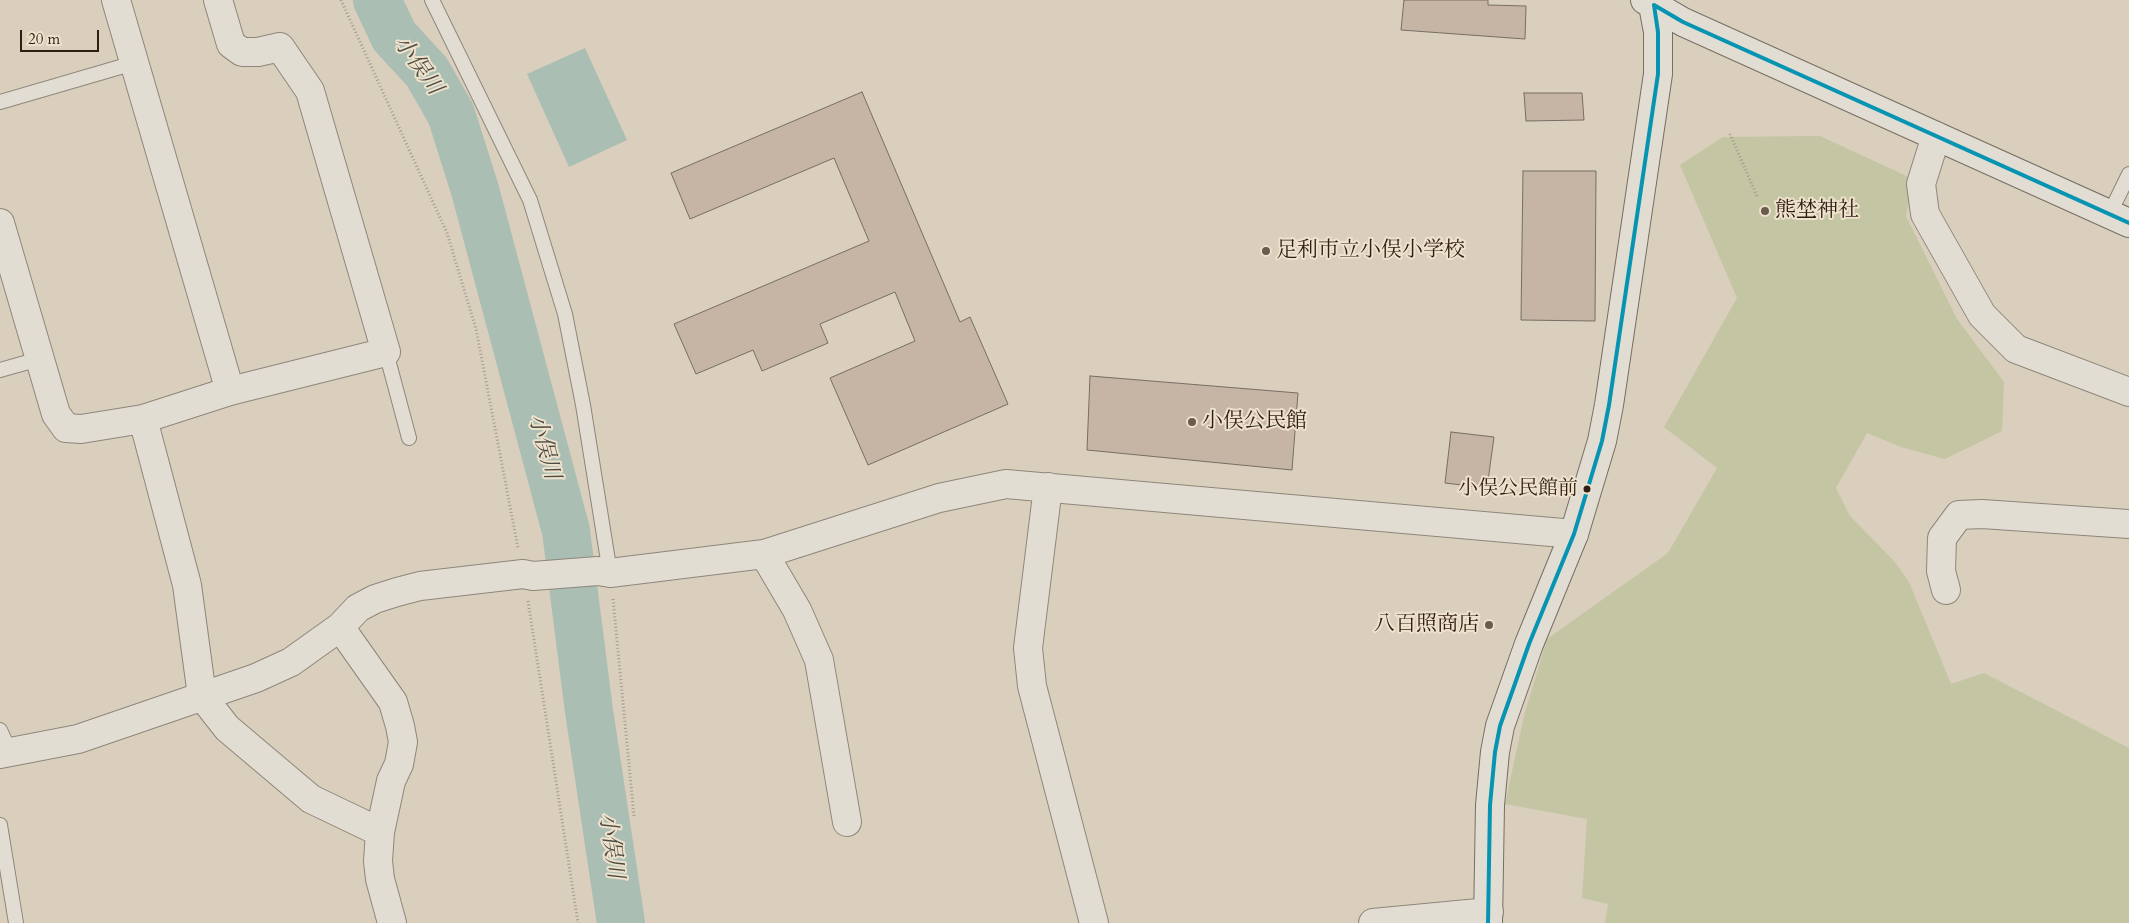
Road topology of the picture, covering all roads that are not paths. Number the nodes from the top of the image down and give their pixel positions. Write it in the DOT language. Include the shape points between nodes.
graph roads {
  1 [pos="116,0"];
  2 [pos="218,0"];
  3 [pos="432,0"];
  4 [pos="1650,2"];
  5 [pos="134,63"];
  6 [pos="0,102"];
  7 [pos="1936,136"];
  8 [pos="2129,174"];
  9 [pos="2120,218"];
  10 [pos="0,222"];
  11 [pos="386,352"];
  12 [pos="39,359"];
  13 [pos="0,370"];
  14 [pos="230,391"];
  15 [pos="2129,392"];
  16 [pos="143,419"];
  17 [pos="409,438"];
  18 [pos="1048,487"];
  19 [pos="2129,524"];
  20 [pos="1574,534"];
  21 [pos="764,554"];
  22 [pos="604,572"];
  23 [pos="1946,590"];
  24 [pos="340,627"];
  25 [pos="202,696"];
  26 [pos="3,745"];
  27 [pos="848,822"];
  28 [pos="0,825"];
  29 [pos="380,832"];
  30 [pos="1488,917"];
  31 [pos="16,923"];
  32 [pos="392,923"];
  33 [pos="1094,923"];
  34 [pos="1373,923"];
  1 -- 5 [label="street"];
  2 -- 11 [label="street" via="231,44 242,52 280,46 310,91"];
  3 -- 22 [label="lane" via="530,200 565,314 583,405"];
  4 -- 7 [label="street" via="1683,22"];
  4 -- 20 [label="street" via="1658,32 1658,74 1609,405 1602,441"];
  5 -- 6 [label="lane"];
  5 -- 14 [label="street"];
  7 -- 9 [label="street"];
  7 -- 15 [label="street" via="1921,184 1925,214 1982,315 2016,350"];
  8 -- 9 [label="lane"];
  10 -- 12 [label="street"];
  11 -- 14 [label="street"];
  11 -- 17 [label="lane"];
  12 -- 13 [label="lane"];
  12 -- 16 [label="street" via="56,414 66,428 81,429"];
  14 -- 16 [label="street"];
  16 -- 25 [label="street" via="187,585"];
  18 -- 20 [label="street"];
  18 -- 21 [label="street" via="1006,484 939,498"];
  18 -- 33 [label="street" via="1028,648 1031,677"];
  19 -- 23 [label="street" via="1959,515 1942,538 1941,571"];
  20 -- 30 [label="street" via="1500,726 1490,805"];
  21 -- 22 [label="street"];
  21 -- 27 [label="street" via="797,610 818,660"];
  22 -- 24 [label="street" via="528,575 420,586 375,599 358,608"];
  24 -- 25 [label="street" via="291,662"];
  24 -- 29 [label="street" via="393,702 400,726 403,742 399,764 391,781"];
  25 -- 26 [label="street" via="78,739"];
  25 -- 29 [label="street" via="226,728 311,799"];
  28 -- 31 [label="lane"];
  29 -- 32 [label="street" via="380,879"];
  30 -- 34 [label="street"];
}
